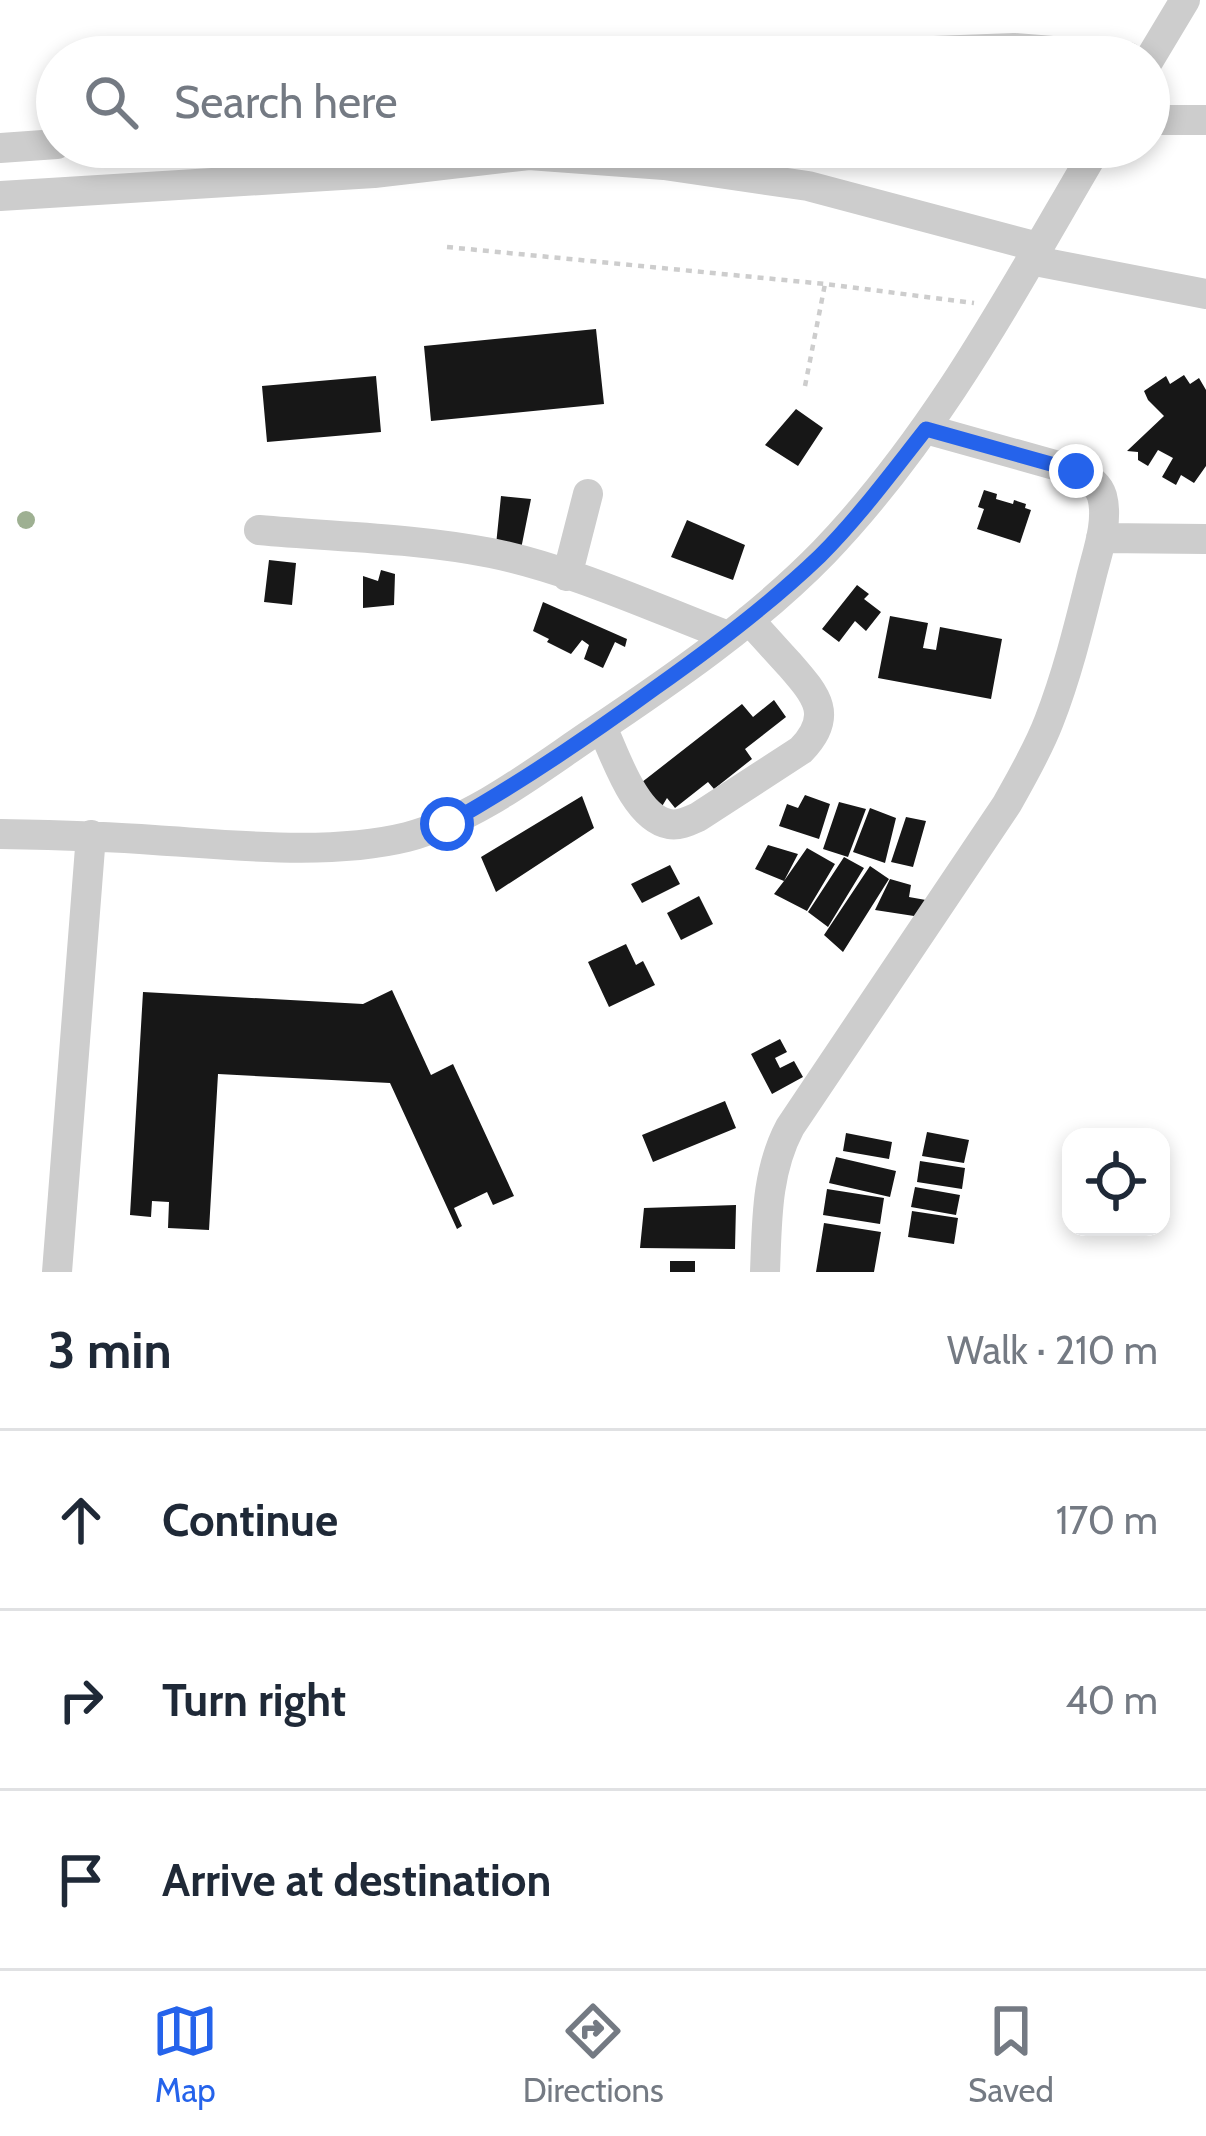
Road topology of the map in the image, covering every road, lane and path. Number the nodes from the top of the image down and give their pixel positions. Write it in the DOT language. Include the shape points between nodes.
graph roads {
  1 [pos="1184,0"];
  2 [pos="1163,36"];
  3 [pos="1170,119"];
  4 [pos="1206,120"];
  5 [pos="36,145"];
  6 [pos="0,148"];
  7 [pos="296,168"];
  8 [pos="685,168"];
  9 [pos="1085,168"];
  10 [pos="0,196"];
  11 [pos="447,247"];
  12 [pos="1034,253"];
  13 [pos="825,284"];
  14 [pos="1206,295"];
  15 [pos="1004,307"];
  16 [pos="805,386"];
  17 [pos="926,429"];
  18 [pos="588,494"];
  19 [pos="259,530"];
  20 [pos="1101,538"];
  21 [pos="1206,539"];
  22 [pos="567,576"];
  23 [pos="739,628"];
  24 [pos="602,727"];
  25 [pos="0,834"];
  26 [pos="91,835"];
  27 [pos="57,1272"];
  28 [pos="764,1272"];
  1 -- 2 [label="street"];
  3 -- 4 [label="street"];
  5 -- 6 [label="street"];
  7 -- 10 [label="street"];
  8 -- 12 [label="street" via="808,186"];
  9 -- 12 [label="street"];
  11 -- 13 [label="path"];
  12 -- 14 [label="street"];
  12 -- 15 [label="street"];
  13 -- 15 [label="path"];
  13 -- 16 [label="path"];
  15 -- 17 [label="street"];
  17 -- 20 [label="street" via="1076,471 1101,491"];
  17 -- 23 [label="street" via="823,553"];
  18 -- 22 [label="street"];
  19 -- 22 [label="street" via="456,547"];
  20 -- 21 [label="street"];
  20 -- 28 [label="street" via="1072,654 1030,762 780,1146"];
  22 -- 23 [label="street"];
  23 -- 24 [label="street"];
  23 -- 24 [label="street" via="819,704 820,722 801,750 698,817 669,824 638,802"];
  24 -- 26 [label="street" via="506,791 406,837 262,846"];
  25 -- 26 [label="street"];
  26 -- 27 [label="street"];
}
